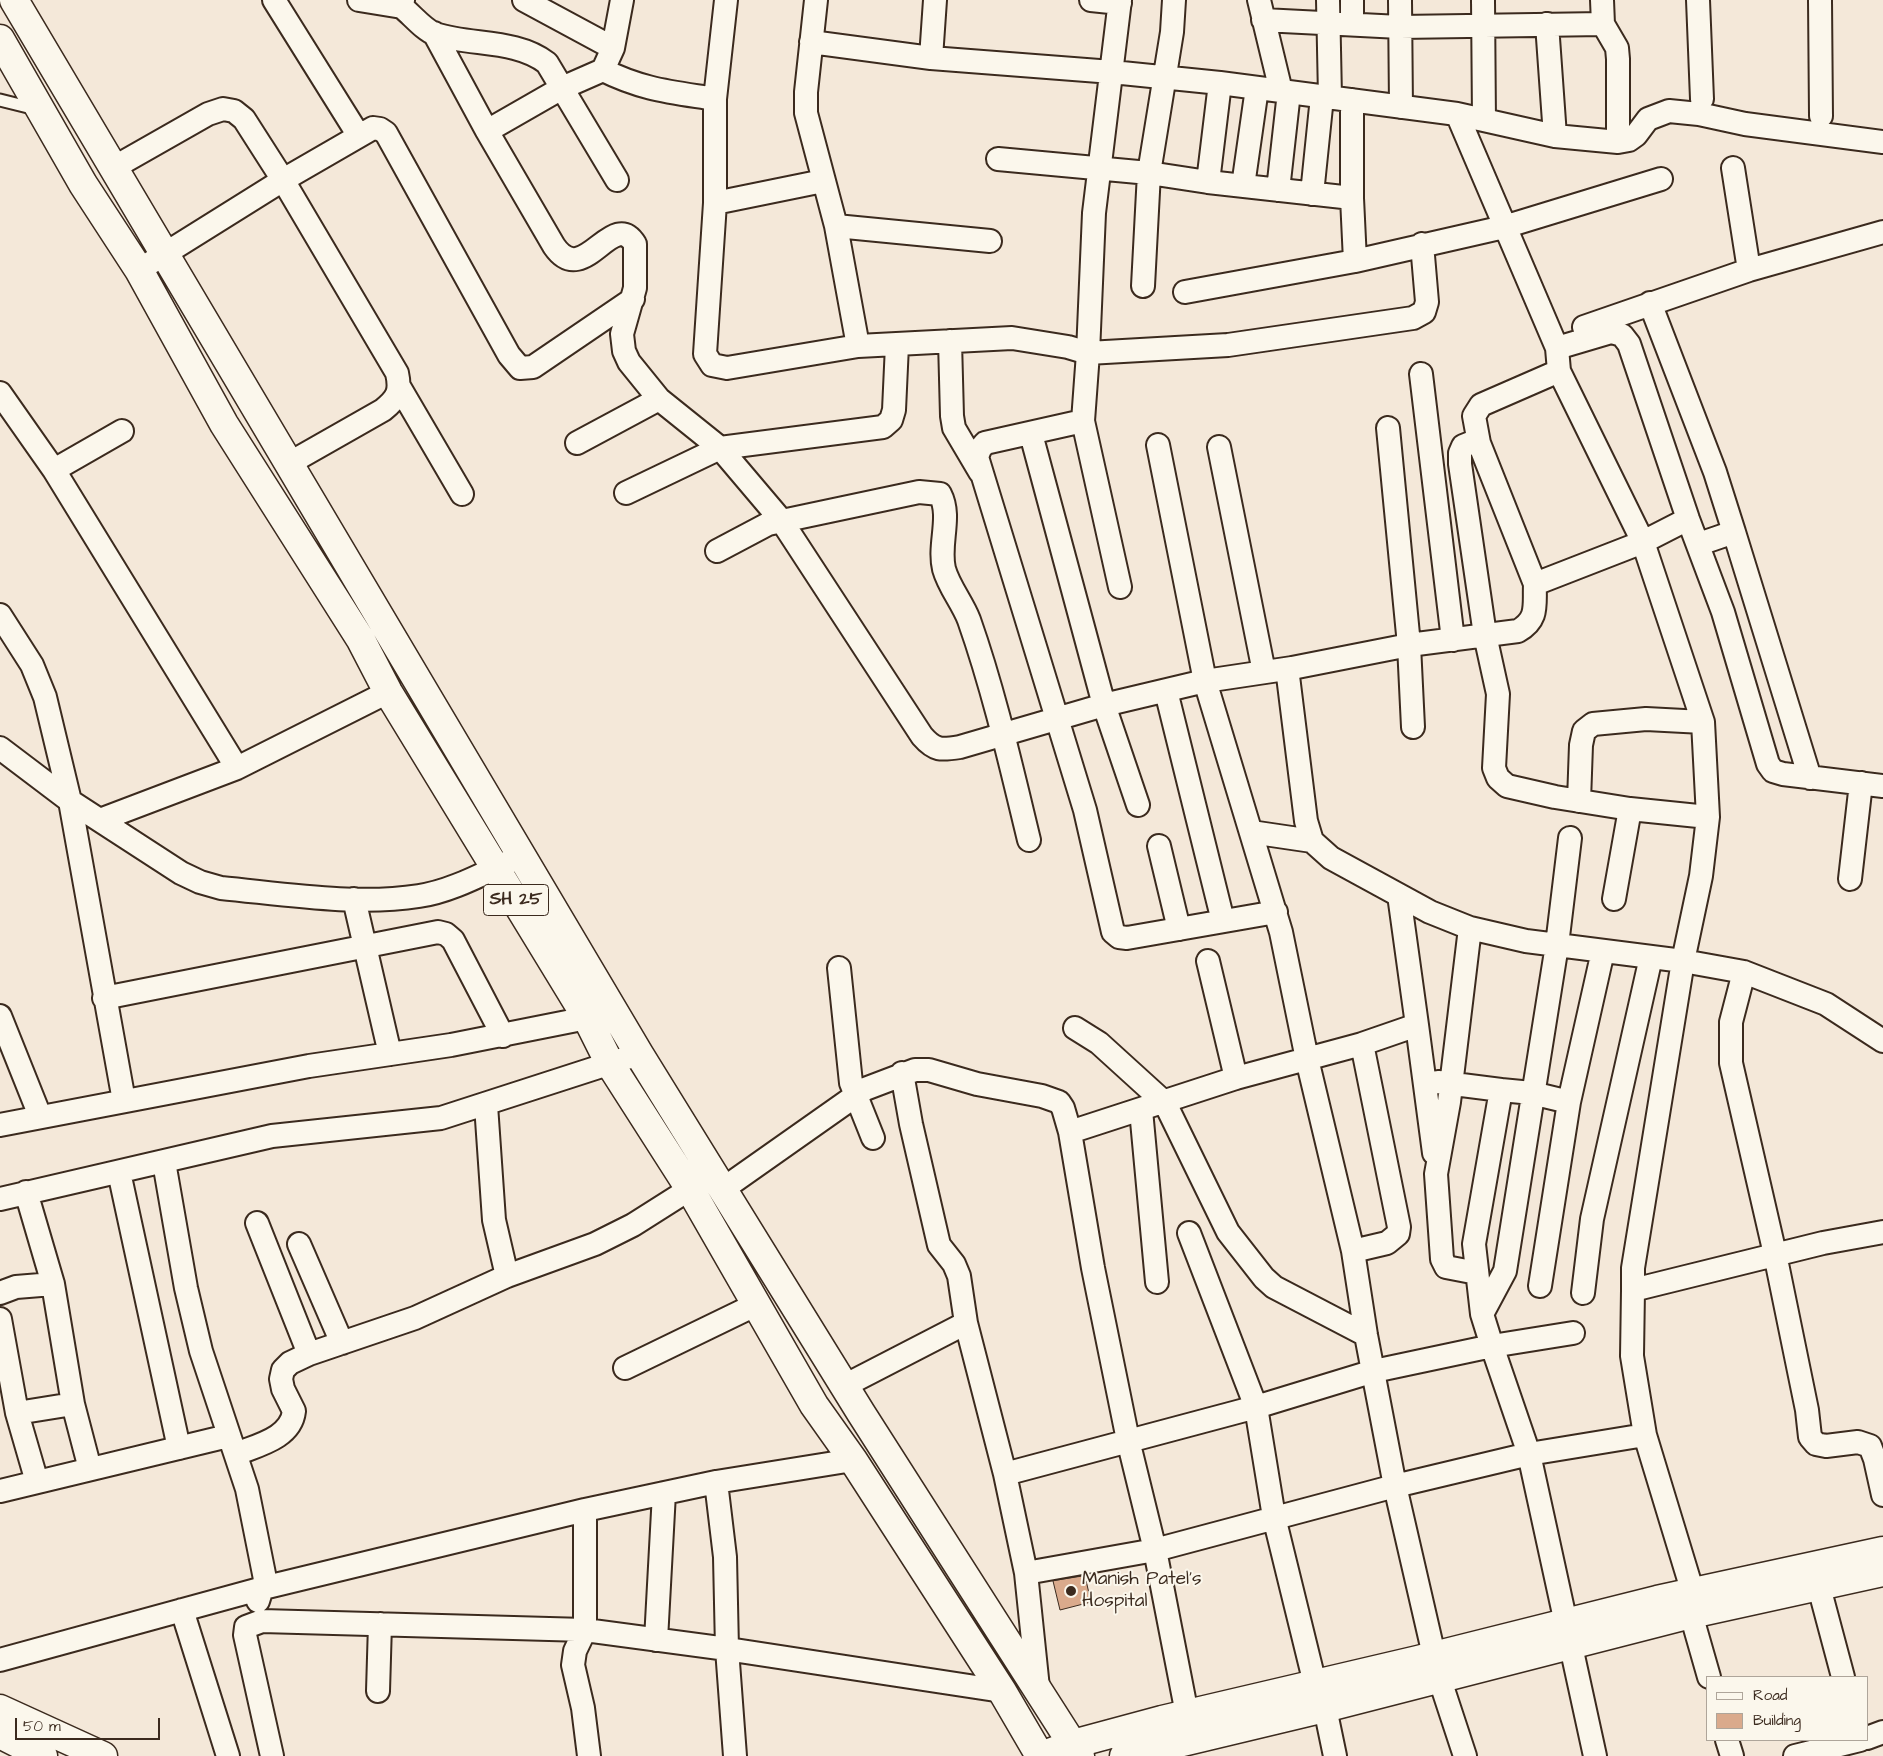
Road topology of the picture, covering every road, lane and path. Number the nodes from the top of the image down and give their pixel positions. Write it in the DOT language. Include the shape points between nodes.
graph roads {
  1 [pos="14,0"];
  2 [pos="274,0"];
  3 [pos="359,0"];
  4 [pos="524,0"];
  5 [pos="622,0"];
  6 [pos="726,0"];
  7 [pos="816,0"];
  8 [pos="935,0"];
  9 [pos="1091,0"];
  10 [pos="1174,0"];
  11 [pos="1352,0"];
  12 [pos="1400,0"];
  13 [pos="1483,0"];
  14 [pos="1602,0"];
  15 [pos="1698,0"];
  16 [pos="1820,0"];
  17 [pos="1120,1"];
  18 [pos="403,3"];
  19 [pos="1261,10"];
  20 [pos="1328,11"];
  21 [pos="1352,23"];
  22 [pos="1547,24"];
  23 [pos="1603,24"];
  24 [pos="1484,25"];
  25 [pos="1400,26"];
  26 [pos="434,33"];
  27 [pos="0,40"];
  28 [pos="811,42"];
  29 [pos="612,48"];
  30 [pos="931,58"];
  31 [pos="603,70"];
  32 [pos="55,71"];
  33 [pos="1112,72"];
  34 [pos="1164,78"];
  35 [pos="1220,83"];
  36 [pos="26,85"];
  37 [pos="562,88"];
  38 [pos="1257,88"];
  39 [pos="1285,91"];
  40 [pos="1335,98"];
  41 [pos="715,99"];
  42 [pos="1702,99"];
  43 [pos="0,100"];
  44 [pos="1401,107"];
  45 [pos="40,110"];
  46 [pos="1457,114"];
  47 [pos="1821,116"];
  48 [pos="1484,120"];
  49 [pos="487,132"];
  50 [pos="359,136"];
  51 [pos="1555,136"];
  52 [pos="1618,142"];
  53 [pos="1883,142"];
  54 [pos="998,159"];
  55 [pos="112,168"];
  56 [pos="1733,168"];
  57 [pos="1100,170"];
  58 [pos="1149,173"];
  59 [pos="1661,179"];
  60 [pos="283,180"];
  61 [pos="617,180"];
  62 [pos="824,181"];
  63 [pos="1208,182"];
  64 [pos="1243,186"];
  65 [pos="1278,190"];
  66 [pos="1312,194"];
  67 [pos="1352,198"];
  68 [pos="715,204"];
  69 [pos="836,226"];
  70 [pos="1504,227"];
  71 [pos="1883,232"];
  72 [pos="990,241"];
  73 [pos="1422,244"];
  74 [pos="164,254"];
  75 [pos="1355,261"];
  76 [pos="139,270"];
  77 [pos="1750,270"];
  78 [pos="1143,286"];
  79 [pos="1185,292"];
  80 [pos="633,299"];
  81 [pos="1650,303"];
  82 [pos="950,341"];
  83 [pos="1554,343"];
  84 [pos="897,345"];
  85 [pos="858,346"];
  86 [pos="1088,353"];
  87 [pos="1559,372"];
  88 [pos="1421,374"];
  89 [pos="400,388"];
  90 [pos="0,394"];
  91 [pos="659,398"];
  92 [pos="1083,421"];
  93 [pos="1388,428"];
  94 [pos="122,431"];
  95 [pos="1031,434"];
  96 [pos="1478,440"];
  97 [pos="578,443"];
  98 [pos="1158,445"];
  99 [pos="1219,447"];
  100 [pos="720,448"];
  101 [pos="288,464"];
  102 [pos="54,470"];
  103 [pos="981,475"];
  104 [pos="626,493"];
  105 [pos="462,494"];
  106 [pos="1688,519"];
  107 [pos="782,520"];
  108 [pos="1734,532"];
  109 [pos="1643,542"];
  110 [pos="1699,544"];
  111 [pos="717,550"];
  112 [pos="1535,584"];
  113 [pos="1120,587"];
  114 [pos="0,615"];
  115 [pos="1485,635"];
  116 [pos="1453,640"];
  117 [pos="1409,645"];
  118 [pos="1292,668"];
  119 [pos="1264,672"];
  120 [pos="1205,681"];
  121 [pos="1166,691"];
  122 [pos="388,692"];
  123 [pos="1104,705"];
  124 [pos="1056,719"];
  125 [pos="1703,722"];
  126 [pos="1413,727"];
  127 [pos="1003,734"];
  128 [pos="1,750"];
  129 [pos="238,768"];
  130 [pos="1810,778"];
  131 [pos="1861,783"];
  132 [pos="1883,786"];
  133 [pos="70,801"];
  134 [pos="1579,801"];
  135 [pos="1138,805"];
  136 [pos="1630,808"];
  137 [pos="1708,817"];
  138 [pos="100,820"];
  139 [pos="1251,832"];
  140 [pos="1570,838"];
  141 [pos="1029,840"];
  142 [pos="1312,841"];
  143 [pos="1158,846"];
  144 [pos="522,856"];
  145 [pos="496,867"];
  146 [pos="1850,879"];
  147 [pos="1399,895"];
  148 [pos="354,899"];
  149 [pos="1614,899"];
  150 [pos="1276,912"];
  151 [pos="1223,921"];
  152 [pos="1470,928"];
  153 [pos="1179,929"];
  154 [pos="1557,945"];
  155 [pos="367,947"];
  156 [pos="1602,951"];
  157 [pos="1650,957"];
  158 [pos="1208,960"];
  159 [pos="1683,961"];
  160 [pos="839,968"];
  161 [pos="1744,972"];
  162 [pos="104,998"];
  163 [pos="0,1016"];
  164 [pos="587,1018"];
  165 [pos="1416,1025"];
  166 [pos="1075,1028"];
  167 [pos="1881,1034"];
  168 [pos="503,1036"];
  169 [pos="6,1042"];
  170 [pos="1362,1044"];
  171 [pos="390,1054"];
  172 [pos="639,1054"];
  173 [pos="1307,1059"];
  174 [pos="610,1064"];
  175 [pos="902,1073"];
  176 [pos="1236,1078"];
  177 [pos="1424,1081"];
  178 [pos="1451,1084"];
  179 [pos="1501,1090"];
  180 [pos="1532,1093"];
  181 [pos="855,1096"];
  182 [pos="124,1101"];
  183 [pos="1166,1102"];
  184 [pos="1569,1102"];
  185 [pos="486,1105"];
  186 [pos="1141,1110"];
  187 [pos="40,1116"];
  188 [pos="0,1125"];
  189 [pos="1070,1132"];
  190 [pos="873,1138"];
  191 [pos="164,1162"];
  192 [pos="119,1172"];
  193 [pos="1436,1174"];
  194 [pos="718,1181"];
  195 [pos="690,1189"];
  196 [pos="26,1192"];
  197 [pos="0,1199"];
  198 [pos="257,1224"];
  199 [pos="1883,1232"];
  200 [pos="1189,1233"];
  201 [pos="299,1244"];
  202 [pos="1353,1250"];
  203 [pos="1775,1254"];
  204 [pos="1477,1273"];
  205 [pos="507,1276"];
  206 [pos="1157,1282"];
  207 [pos="53,1284"];
  208 [pos="1540,1286"];
  209 [pos="1633,1290"];
  210 [pos="0,1293"];
  211 [pos="1582,1293"];
  212 [pos="756,1304"];
  213 [pos="1482,1314"];
  214 [pos="0,1320"];
  215 [pos="966,1323"];
  216 [pos="1573,1333"];
  217 [pos="1366,1335"];
  218 [pos="342,1343"];
  219 [pos="1492,1346"];
  220 [pos="309,1354"];
  221 [pos="625,1368"];
  222 [pos="1374,1371"];
  223 [pos="844,1386"];
  224 [pos="73,1404"];
  225 [pos="1256,1407"];
  226 [pos="17,1413"];
  227 [pos="1645,1435"];
  228 [pos="1128,1440"];
  229 [pos="232,1445"];
  230 [pos="179,1448"];
  231 [pos="1530,1454"];
  232 [pos="853,1460"];
  233 [pos="90,1469"];
  234 [pos="1005,1474"];
  235 [pos="37,1482"];
  236 [pos="716,1482"];
  237 [pos="1395,1486"];
  238 [pos="0,1491"];
  239 [pos="664,1493"];
  240 [pos="1883,1495"];
  241 [pos="585,1510"];
  242 [pos="1274,1517"];
  243 [pos="1155,1550"];
  244 [pos="1883,1551"];
  245 [pos="1883,1572"];
  246 [pos="1026,1574"];
  247 [pos="1819,1587"];
  248 [pos="263,1588"];
  249 [pos="1692,1603"];
  250 [pos="182,1610"];
  251 [pos="380,1624"];
  252 [pos="246,1627"];
  253 [pos="585,1630"];
  254 [pos="1568,1633"];
  255 [pos="656,1640"];
  256 [pos="727,1649"];
  257 [pos="0,1660"];
  258 [pos="1437,1666"];
  259 [pos="1709,1676"];
  260 [pos="1843,1676"];
  261 [pos="1038,1688"];
  262 [pos="378,1691"];
  263 [pos="1002,1691"];
  264 [pos="1320,1696"];
  265 [pos="0,1708"];
  266 [pos="1,1728"];
  267 [pos="1883,1732"];
  268 [pos="1193,1736"];
  269 [pos="1868,1738"];
  270 [pos="1727,1741"];
  271 [pos="1855,1741"];
  272 [pos="1859,1741"];
  273 [pos="1077,1750"];
  274 [pos="43,1756"];
  275 [pos="103,1756"];
  276 [pos="228,1756"];
  277 [pos="272,1756"];
  278 [pos="588,1756"];
  279 [pos="735,1756"];
  280 [pos="1041,1756"];
  281 [pos="1124,1756"];
  282 [pos="1335,1756"];
  283 [pos="1465,1756"];
  284 [pos="1595,1756"];
  285 [pos="1732,1756"];
  286 [pos="1795,1756"];
  287 [pos="1862,1756"];
  1 -- 32 [label="main road"];
  2 -- 50 [label="street"];
  3 -- 18 [label="street"];
  4 -- 29 [label="street"];
  5 -- 29 [label="street"];
  6 -- 41 [label="street"];
  7 -- 28 [label="street"];
  8 -- 30 [label="street"];
  9 -- 17 [label="street"];
  10 -- 34 [label="street"];
  11 -- 21 [label="street"];
  12 -- 25 [label="street"];
  13 -- 24 [label="street"];
  14 -- 23 [label="street"];
  15 -- 42 [label="street"];
  16 -- 47 [label="street"];
  17 -- 33 [label="street"];
  18 -- 26 [label="street"];
  19 -- 20 [label="street"];
  19 -- 39 [label="street"];
  20 -- 21 [label="street"];
  20 -- 40 [label="street"];
  21 -- 25 [label="street"];
  22 -- 23 [label="street"];
  22 -- 24 [label="street"];
  22 -- 51 [label="street"];
  23 -- 52 [label="street" via="1617,48"];
  24 -- 25 [label="street"];
  24 -- 48 [label="street"];
  25 -- 44 [label="street"];
  26 -- 37 [label="street" via="513,48 540,57 547,62"];
  26 -- 49 [label="street"];
  27 -- 36 [label="main road, SH 25"];
  28 -- 30 [label="street"];
  28 -- 62 [label="street" via="806,113"];
  29 -- 31 [label="street"];
  30 -- 33 [label="street"];
  31 -- 37 [label="street"];
  31 -- 41 [label="street" via="630,84"];
  32 -- 36 [label="main road"];
  32 -- 55 [label="main road"];
  33 -- 34 [label="street"];
  33 -- 57 [label="street"];
  34 -- 35 [label="street"];
  34 -- 58 [label="street"];
  35 -- 38 [label="street"];
  35 -- 63 [label="street"];
  36 -- 45 [label="main road, SH 25"];
  37 -- 49 [label="street"];
  37 -- 61 [label="street"];
  38 -- 39 [label="street"];
  38 -- 64 [label="street"];
  39 -- 40 [label="street"];
  39 -- 65 [label="street"];
  40 -- 44 [label="street"];
  40 -- 66 [label="street"];
  40 -- 67 [label="street"];
  41 -- 68 [label="street"];
  43 -- 45 [label="lane"];
  44 -- 46 [label="street"];
  45 -- 76 [label="main road, SH 25"];
  46 -- 48 [label="street"];
  46 -- 70 [label="street"];
  48 -- 51 [label="street"];
  49 -- 80 [label="street" via="554,246 566,259 581,258 618,234 631,238 636,254"];
  50 -- 60 [label="street"];
  50 -- 80 [label="street" via="373,128 380,128 386,133 509,355 520,368 533,367"];
  51 -- 52 [label="street"];
  52 -- 53 [label="street" via="1636,135 1648,119 1669,111"];
  54 -- 57 [label="street"];
  55 -- 60 [label="street" via="208,114 223,109 234,111 244,119"];
  55 -- 74 [label="main road"];
  56 -- 77 [label="street"];
  57 -- 58 [label="street"];
  57 -- 86 [label="street" via="1094,213"];
  58 -- 63 [label="street"];
  58 -- 78 [label="street"];
  59 -- 70 [label="street"];
  60 -- 74 [label="street"];
  60 -- 89 [label="street" via="397,373"];
  62 -- 68 [label="street"];
  62 -- 69 [label="street"];
  63 -- 64 [label="street"];
  64 -- 65 [label="street"];
  65 -- 66 [label="street"];
  66 -- 67 [label="street"];
  67 -- 75 [label="street"];
  68 -- 85 [label="street" via="705,354 712,365 727,368"];
  69 -- 72 [label="street"];
  69 -- 85 [label="street"];
  70 -- 73 [label="street"];
  70 -- 83 [label="street"];
  71 -- 77 [label="street"];
  73 -- 75 [label="street"];
  73 -- 86 [label="street" via="1427,302 1424,312 1413,318 1228,345"];
  74 -- 76 [label="street"];
  74 -- 101 [label="main road"];
  75 -- 79 [label="street"];
  76 -- 122 [label="main road, SH 25" via="224,424 361,640"];
  77 -- 81 [label="street"];
  80 -- 91 [label="street" via="622,334 624,351"];
  81 -- 83 [label="street"];
  81 -- 108 [label="street" via="1715,472"];
  82 -- 84 [label="street"];
  82 -- 86 [label="street" via="1012,338"];
  82 -- 103 [label="street" via="954,428"];
  83 -- 87 [label="street"];
  83 -- 106 [label="street" via="1611,332 1622,335 1629,344"];
  84 -- 85 [label="street"];
  84 -- 100 [label="street" via="894,410 892,420 884,426"];
  86 -- 92 [label="street"];
  87 -- 96 [label="street" via="1481,405 1474,416"];
  87 -- 109 [label="street"];
  88 -- 116 [label="street"];
  89 -- 101 [label="street" via="396,400 383,410"];
  89 -- 105 [label="street"];
  90 -- 102 [label="street"];
  91 -- 97 [label="street"];
  91 -- 100 [label="street"];
  92 -- 95 [label="street"];
  92 -- 113 [label="street"];
  93 -- 117 [label="street"];
  94 -- 102 [label="street"];
  95 -- 103 [label="street" via="985,443 977,458"];
  95 -- 123 [label="street"];
  96 -- 112 [label="street"];
  96 -- 115 [label="street" via="1463,446 1460,464"];
  98 -- 120 [label="street"];
  99 -- 119 [label="street"];
  100 -- 104 [label="street"];
  100 -- 107 [label="street"];
  101 -- 144 [label="main road"];
  102 -- 129 [label="street"];
  103 -- 124 [label="street"];
  106 -- 109 [label="street"];
  106 -- 110 [label="street"];
  107 -- 111 [label="street" via="753,530"];
  107 -- 127 [label="street" via="932,747 953,748"];
  107 -- 127 [label="street" via="919,492 940,494 945,511 943,566 968,619"];
  108 -- 110 [label="street"];
  108 -- 130 [label="street"];
  109 -- 112 [label="street"];
  109 -- 125 [label="street"];
  110 -- 130 [label="street" via="1723,612 1768,764 1774,771"];
  112 -- 115 [label="street" via="1533,618 1527,626 1518,631"];
  114 -- 133 [label="street" via="40,682"];
  115 -- 116 [label="street"];
  115 -- 134 [label="street" via="1498,694 1494,768 1498,778 1507,786"];
  116 -- 117 [label="street"];
  117 -- 118 [label="street"];
  117 -- 126 [label="street"];
  118 -- 119 [label="street"];
  118 -- 142 [label="street" via="1288,676 1306,821"];
  119 -- 120 [label="street"];
  120 -- 121 [label="street"];
  120 -- 139 [label="street"];
  121 -- 123 [label="street"];
  121 -- 151 [label="street"];
  122 -- 129 [label="street"];
  122 -- 145 [label="main road, SH 25"];
  123 -- 124 [label="street"];
  123 -- 135 [label="street"];
  124 -- 127 [label="street"];
  124 -- 153 [label="street" via="1084,810 1114,932 1127,938"];
  125 -- 134 [label="street" via="1646,719 1593,724 1584,731 1581,745"];
  125 -- 137 [label="street"];
  127 -- 141 [label="street"];
  128 -- 133 [label="street"];
  129 -- 138 [label="street"];
  130 -- 131 [label="street"];
  131 -- 132 [label="street"];
  131 -- 146 [label="street"];
  133 -- 138 [label="street"];
  133 -- 162 [label="street"];
  134 -- 136 [label="street"];
  136 -- 137 [label="street"];
  136 -- 149 [label="street"];
  137 -- 159 [label="street" via="1701,876"];
  138 -- 148 [label="street" via="200,882 221,888"];
  139 -- 142 [label="street"];
  139 -- 150 [label="street"];
  140 -- 154 [label="street"];
  142 -- 147 [label="street" via="1331,858"];
  143 -- 153 [label="street"];
  144 -- 145 [label="street"];
  144 -- 172 [label="main road"];
  145 -- 148 [label="street" via="440,891 419,896"];
  145 -- 164 [label="main road, SH 25"];
  147 -- 152 [label="street"];
  147 -- 165 [label="street"];
  148 -- 155 [label="street"];
  150 -- 151 [label="street"];
  150 -- 173 [label="street"];
  151 -- 153 [label="street"];
  152 -- 154 [label="street"];
  152 -- 178 [label="street"];
  154 -- 156 [label="street"];
  154 -- 180 [label="street"];
  155 -- 162 [label="street"];
  155 -- 168 [label="street" via="438,932 446,934 457,946"];
  155 -- 171 [label="street"];
  156 -- 157 [label="street"];
  156 -- 184 [label="street"];
  157 -- 159 [label="street"];
  157 -- 211 [label="street" via="1592,1219"];
  158 -- 176 [label="street"];
  159 -- 161 [label="street"];
  159 -- 209 [label="street" via="1633,1268"];
  160 -- 181 [label="street"];
  161 -- 167 [label="street" via="1826,1004"];
  161 -- 203 [label="street" via="1731,1022 1731,1063"];
  162 -- 182 [label="street"];
  163 -- 169 [label="street"];
  164 -- 168 [label="street"];
  164 -- 174 [label="main road, SH 25"];
  165 -- 170 [label="street"];
  165 -- 177 [label="street"];
  166 -- 183 [label="street" via="1100,1043"];
  168 -- 171 [label="street"];
  169 -- 187 [label="street"];
  170 -- 173 [label="street"];
  170 -- 202 [label="street" via="1399,1227 1398,1234 1387,1243"];
  171 -- 182 [label="street"];
  172 -- 174 [label="street"];
  172 -- 194 [label="main road"];
  173 -- 176 [label="street"];
  173 -- 202 [label="street"];
  174 -- 185 [label="street"];
  174 -- 195 [label="main road, SH 25"];
  175 -- 181 [label="street"];
  175 -- 189 [label="street" via="928,1070 977,1084 1050,1098 1063,1108"];
  175 -- 215 [label="street" via="939,1245 959,1276"];
  176 -- 183 [label="street"];
  177 -- 178 [label="street"];
  177 -- 193 [label="street"];
  178 -- 179 [label="street"];
  178 -- 193 [label="street"];
  179 -- 180 [label="street"];
  179 -- 204 [label="street" via="1474,1244"];
  180 -- 184 [label="street"];
  180 -- 213 [label="street" via="1505,1270"];
  181 -- 190 [label="street"];
  181 -- 194 [label="street"];
  182 -- 187 [label="street"];
  183 -- 186 [label="street"];
  183 -- 217 [label="street" via="1228,1232 1264,1278 1274,1287"];
  184 -- 208 [label="street"];
  185 -- 191 [label="street" via="442,1118 272,1136"];
  185 -- 205 [label="street" via="494,1220"];
  186 -- 189 [label="street"];
  186 -- 206 [label="street"];
  187 -- 188 [label="street"];
  189 -- 228 [label="street"];
  191 -- 192 [label="street"];
  191 -- 229 [label="street" via="192,1315"];
  192 -- 196 [label="street"];
  192 -- 230 [label="street"];
  193 -- 204 [label="street" via="1442,1259 1453,1270"];
  194 -- 195 [label="street"];
  194 -- 223 [label="main road"];
  195 -- 205 [label="street" via="614,1235"];
  195 -- 212 [label="main road, SH 25"];
  196 -- 197 [label="street"];
  196 -- 207 [label="street"];
  198 -- 220 [label="street"];
  199 -- 203 [label="street"];
  200 -- 225 [label="street"];
  201 -- 218 [label="street"];
  202 -- 217 [label="street"];
  203 -- 209 [label="street"];
  203 -- 240 [label="street" via="1810,1437 1816,1444 1826,1446 1858,1442 1870,1446"];
  204 -- 213 [label="street"];
  205 -- 218 [label="street" via="415,1318"];
  207 -- 210 [label="street" via="16,1287"];
  207 -- 224 [label="street"];
  209 -- 227 [label="street" via="1632,1356"];
  212 -- 221 [label="street"];
  212 -- 232 [label="main road, SH 25" via="814,1405"];
  213 -- 219 [label="street"];
  214 -- 226 [label="street"];
  215 -- 223 [label="street"];
  215 -- 234 [label="street"];
  216 -- 219 [label="street"];
  217 -- 222 [label="street"];
  218 -- 220 [label="street"];
  219 -- 222 [label="street"];
  219 -- 231 [label="street"];
  220 -- 229 [label="street" via="283,1370 283,1389 294,1411 290,1427 279,1435"];
  222 -- 225 [label="street"];
  222 -- 237 [label="street"];
  223 -- 261 [label="main road"];
  224 -- 226 [label="street"];
  224 -- 233 [label="street"];
  225 -- 228 [label="street"];
  225 -- 242 [label="street"];
  226 -- 235 [label="street"];
  227 -- 231 [label="street"];
  227 -- 249 [label="street"];
  228 -- 234 [label="street"];
  228 -- 243 [label="street"];
  229 -- 230 [label="street"];
  229 -- 248 [label="street" via="247,1489 264,1570"];
  230 -- 233 [label="street"];
  231 -- 237 [label="street"];
  231 -- 254 [label="street"];
  232 -- 236 [label="street"];
  232 -- 263 [label="main road, SH 25"];
  233 -- 235 [label="street"];
  234 -- 246 [label="street"];
  235 -- 238 [label="street"];
  236 -- 239 [label="street"];
  236 -- 256 [label="street" via="725,1557"];
  237 -- 242 [label="street"];
  237 -- 258 [label="street"];
  239 -- 241 [label="street"];
  239 -- 255 [label="street"];
  241 -- 248 [label="street"];
  241 -- 253 [label="street"];
  242 -- 243 [label="street"];
  242 -- 264 [label="street"];
  243 -- 246 [label="street"];
  243 -- 268 [label="street"];
  244 -- 249 [label="main road"];
  245 -- 247 [label="main road"];
  246 -- 261 [label="street"];
  247 -- 249 [label="main road"];
  247 -- 260 [label="street"];
  248 -- 250 [label="street"];
  248 -- 252 [label="street"];
  249 -- 254 [label="main road"];
  249 -- 259 [label="street"];
  250 -- 257 [label="street"];
  250 -- 276 [label="street"];
  251 -- 252 [label="street" via="262,1620"];
  251 -- 253 [label="street"];
  251 -- 262 [label="street"];
  252 -- 277 [label="street"];
  253 -- 255 [label="street"];
  253 -- 278 [label="street" via="575,1651 573,1665 583,1708"];
  254 -- 258 [label="main road"];
  254 -- 284 [label="street"];
  255 -- 256 [label="street"];
  256 -- 263 [label="street"];
  256 -- 279 [label="street"];
  258 -- 264 [label="main road"];
  258 -- 283 [label="street"];
  261 -- 273 [label="main road"];
  263 -- 280 [label="main road, SH 25"];
  264 -- 268 [label="main road"];
  264 -- 282 [label="street"];
  265 -- 275 [label="main road"];
  266 -- 274 [label="main road"];
  267 -- 269 [label="street"];
  268 -- 273 [label="main road"];
  268 -- 281 [label="main road"];
  270 -- 285 [label="street"];
  271 -- 286 [label="street"];
  272 -- 287 [label="street"];
  273 -- 280 [label="main road"];
}
